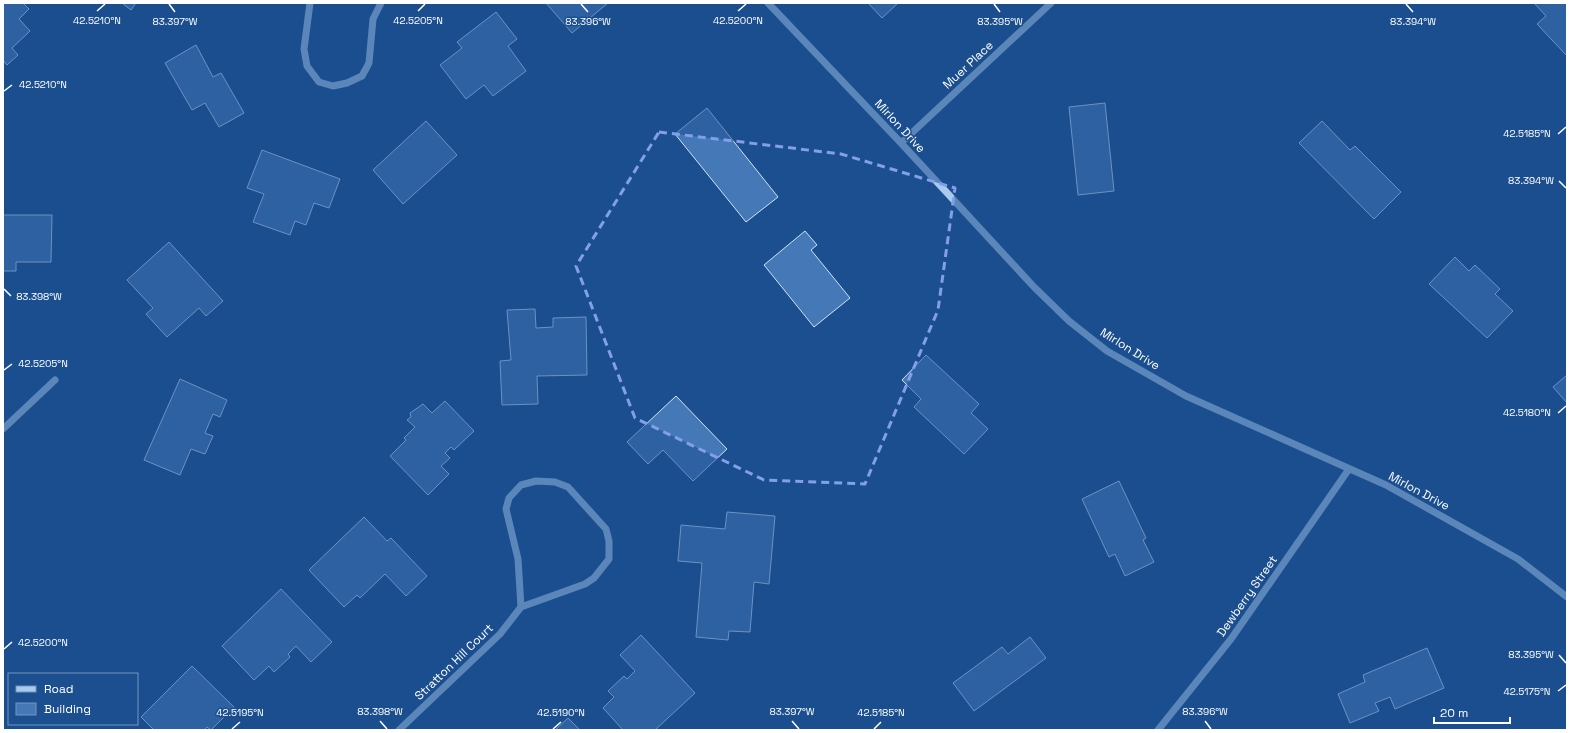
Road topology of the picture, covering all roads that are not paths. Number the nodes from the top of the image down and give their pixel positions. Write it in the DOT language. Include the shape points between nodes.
graph roads {
  1 [pos="310,3"];
  2 [pos="381,3"];
  3 [pos="768,3"];
  4 [pos="1051,3"];
  5 [pos="901,142"];
  6 [pos="55,380"];
  7 [pos="3,429"];
  8 [pos="1349,470"];
  9 [pos="1567,596"];
  10 [pos="521,607"];
  11 [pos="399,730"];
  12 [pos="1158,730"];
  1 -- 2 [label="street" via="304,49 307,66 319,82 333,86 362,76 369,63 373,18"];
  3 -- 5 [label="street, Mirlon Drive"];
  4 -- 5 [label="street, Muer Place"];
  5 -- 8 [label="street, Mirlon Drive" via="1034,287 1069,321 1107,351 1186,396"];
  6 -- 7 [label="street"];
  8 -- 9 [label="street, Mirlon Drive" via="1392,489 1518,559"];
  8 -- 12 [label="street, Dewberry Street" via="1231,639"];
  10 -- 10 [label="street" via="585,584 594,578 608,559 609,541 606,529 568,488 555,482 536,481 521,485 509,498 506,509 518,559"];
  10 -- 11 [label="street, Stratton Hill Court" via="500,634"];
}
